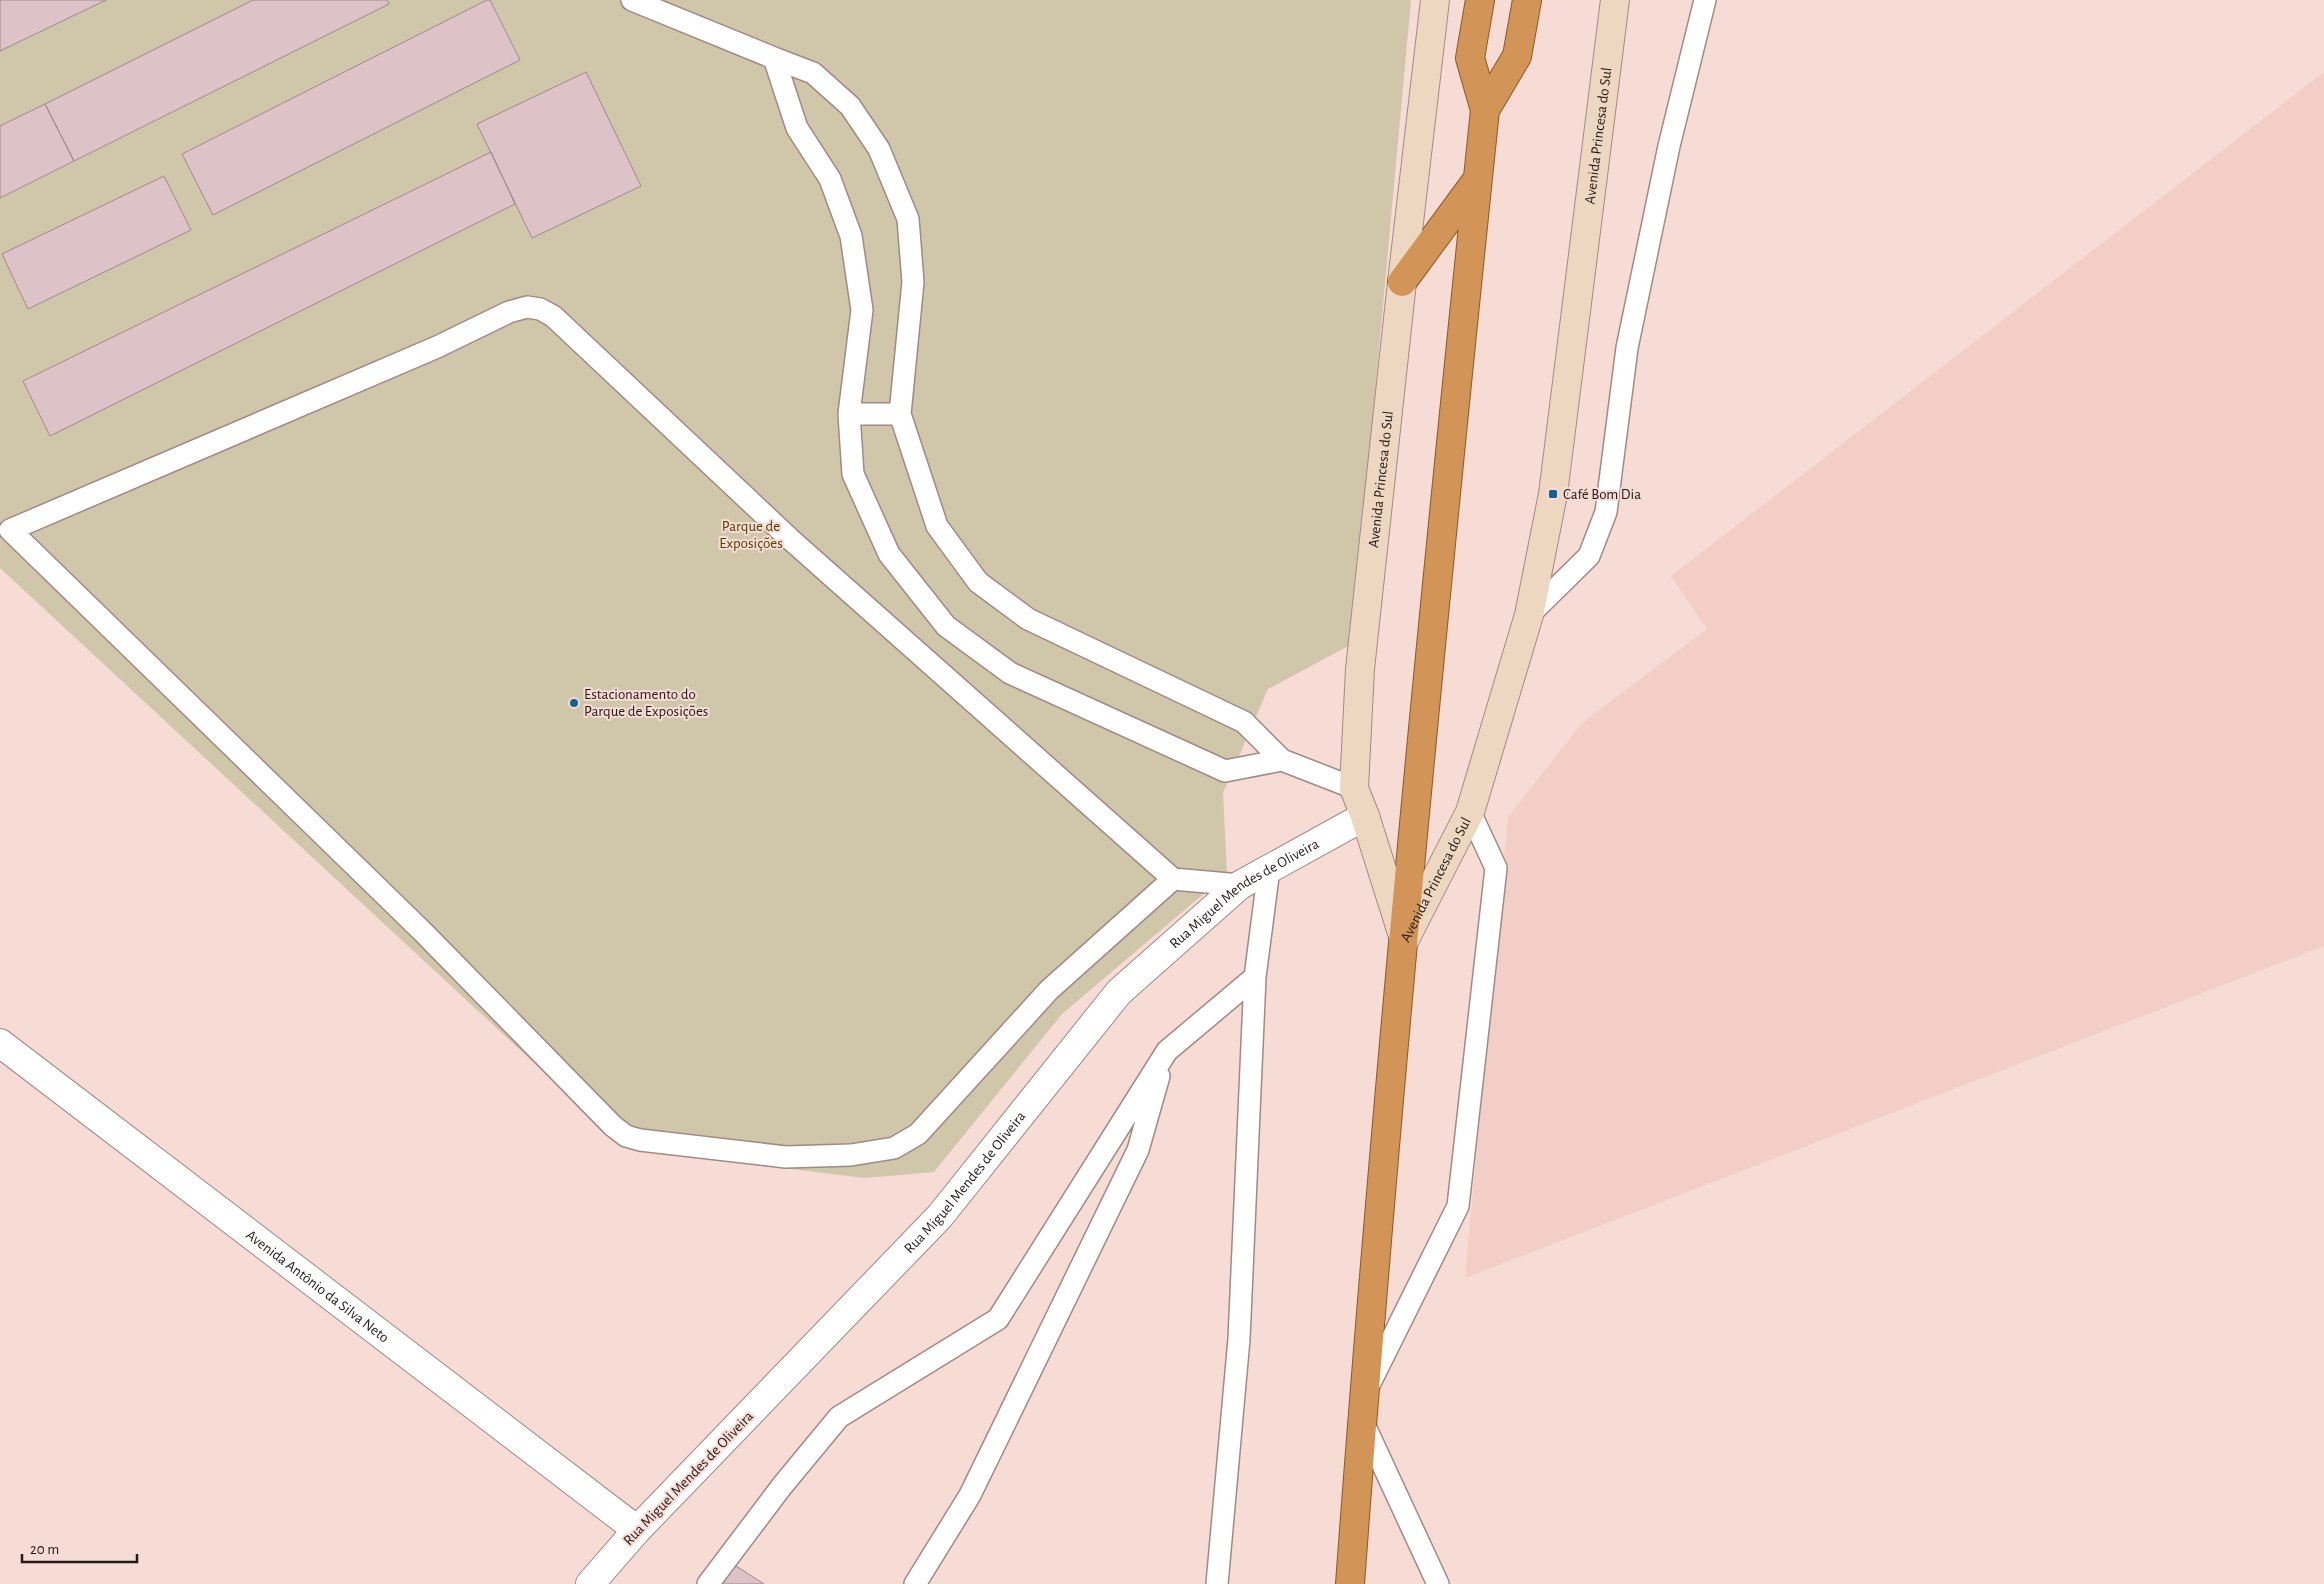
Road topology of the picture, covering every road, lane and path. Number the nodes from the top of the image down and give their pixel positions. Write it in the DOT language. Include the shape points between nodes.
graph roads {
  1 [pos="632,0"];
  2 [pos="1435,0"];
  3 [pos="1480,0"];
  4 [pos="1526,0"];
  5 [pos="1615,0"];
  6 [pos="1705,0"];
  7 [pos="774,58"];
  8 [pos="1485,110"];
  9 [pos="1478,178"];
  10 [pos="1402,282"];
  11 [pos="849,414"];
  12 [pos="900,414"];
  13 [pos="5,526"];
  14 [pos="1530,615"];
  15 [pos="1282,760"];
  16 [pos="1354,788"];
  17 [pos="1470,812"];
  18 [pos="1365,816"];
  19 [pos="1269,869"];
  20 [pos="1174,879"];
  21 [pos="1240,885"];
  22 [pos="1404,941"];
  23 [pos="1255,977"];
  24 [pos="0,1042"];
  25 [pos="1166,1051"];
  26 [pos="1363,1408"];
  27 [pos="637,1530"];
  28 [pos="590,1584"];
  29 [pos="708,1584"];
  30 [pos="916,1584"];
  31 [pos="1217,1584"];
  32 [pos="1350,1584"];
  33 [pos="1438,1584"];
  1 -- 7 [label="lane"];
  2 -- 10 [label="main road, Avenida Princesa do Sul"];
  3 -- 8 [label="highway" via="1470,58"];
  4 -- 8 [label="highway" via="1517,56"];
  5 -- 14 [label="main road, Avenida Princesa do Sul" via="1553,494"];
  6 -- 14 [label="lane" via="1669,146 1627,348 1606,512 1589,556"];
  7 -- 11 [label="lane" via="797,128 830,179 852,236 862,310"];
  7 -- 12 [label="lane" via="812,73 850,106 879,149 908,219 913,282"];
  8 -- 9 [label="highway"];
  9 -- 10 [label="highway"];
  9 -- 22 [label="highway"];
  10 -- 16 [label="main road, Avenida Princesa do Sul" via="1360,669"];
  11 -- 12 [label="lane"];
  11 -- 15 [label="lane" via="853,474 889,554 946,626 1010,673 1225,771"];
  12 -- 15 [label="lane" via="937,526 978,582 1028,619 1244,722"];
  13 -- 20 [label="lane" via="437,347 509,312 527,307 540,309 554,316 790,539"];
  13 -- 20 [label="lane" via="422,932 626,1136 786,1157 851,1155 894,1148 918,1134 1049,990"];
  14 -- 17 [label="main road, Avenida Princesa do Sul"];
  15 -- 16 [label="lane"];
  16 -- 18 [label="main road, Avenida Princesa do Sul"];
  17 -- 22 [label="main road, Avenida Princesa do Sul"];
  17 -- 26 [label="lane" via="1496,868 1458,1206"];
  18 -- 19 [label="street, Rua Miguel Mendes de Oliveira"];
  18 -- 22 [label="main road, Avenida Princesa do Sul"];
  19 -- 21 [label="street, Rua Miguel Mendes de Oliveira"];
  19 -- 23 [label="lane"];
  20 -- 21 [label="lane"];
  21 -- 27 [label="street, Rua Miguel Mendes de Oliveira" via="1119,992 940,1216"];
  22 -- 26 [label="highway"];
  23 -- 25 [label="lane"];
  23 -- 31 [label="lane" via="1239,1339"];
  24 -- 27 [label="street, Avenida Antônio da Silva Neto"];
  25 -- 29 [label="lane" via="998,1319 839,1417"];
  25 -- 30 [label="lane" via="1138,1150 970,1496"];
  26 -- 32 [label="highway"];
  26 -- 33 [label="lane"];
  27 -- 28 [label="street, Rua Miguel Mendes de Oliveira"];
}
